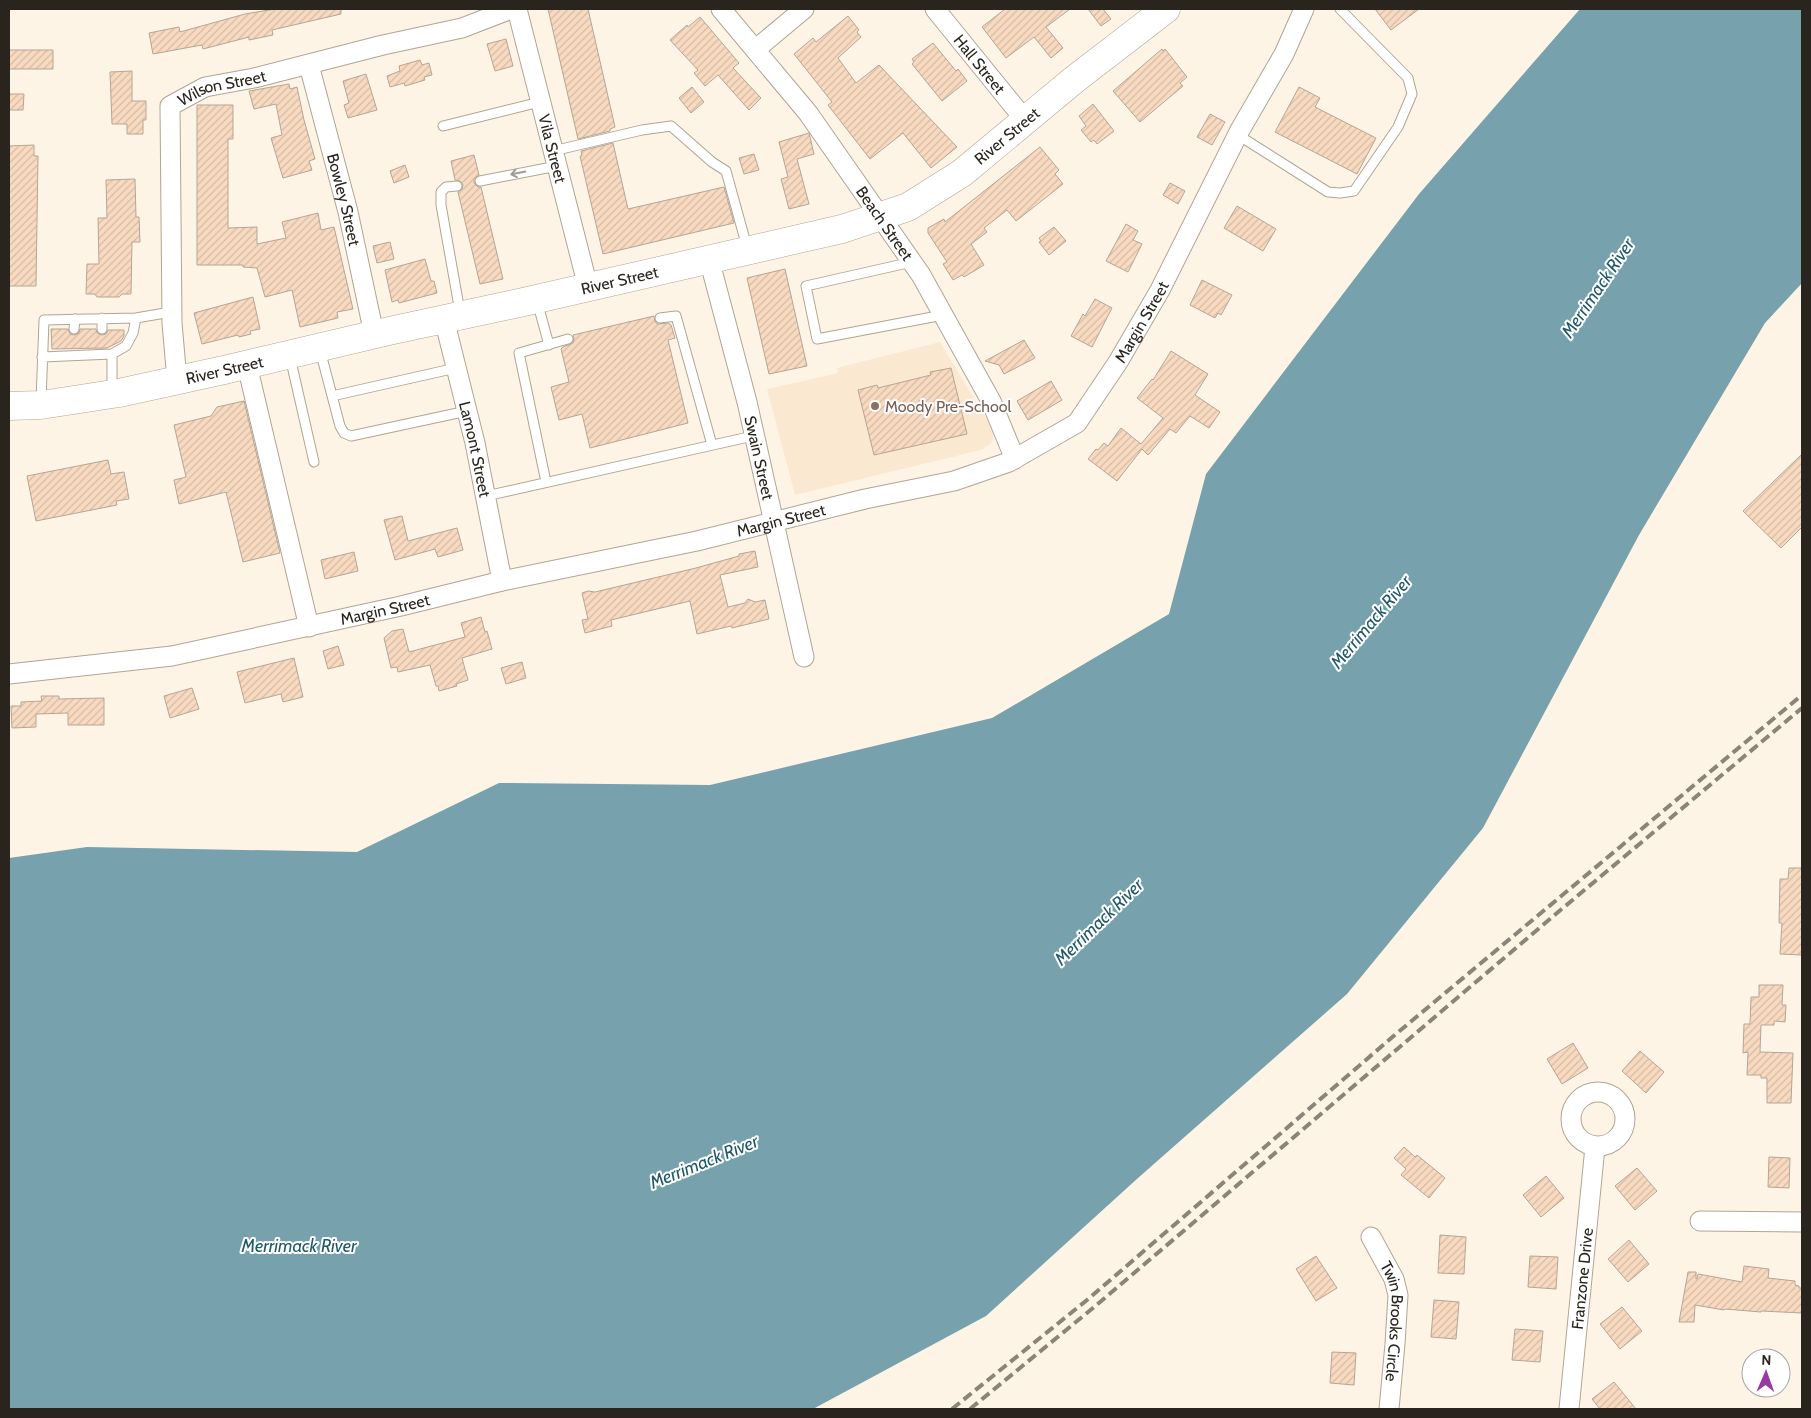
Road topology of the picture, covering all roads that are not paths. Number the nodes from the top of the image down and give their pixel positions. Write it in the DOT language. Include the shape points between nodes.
graph roads {
  1 [pos="511,9"];
  2 [pos="516,9"];
  3 [pos="721,9"];
  4 [pos="804,9"];
  5 [pos="935,9"];
  6 [pos="1166,9"];
  7 [pos="1304,9"];
  8 [pos="1340,9"];
  9 [pos="756,49"];
  10 [pos="309,65"];
  11 [pos="540,102"];
  12 [pos="1025,120"];
  13 [pos="443,126"];
  14 [pos="1238,135"];
  15 [pos="555,158"];
  16 [pos="480,181"];
  17 [pos="457,186"];
  18 [pos="881,216"];
  19 [pos="748,250"];
  20 [pos="709,259"];
  21 [pos="912,262"];
  22 [pos="588,287"];
  23 [pos="537,299"];
  24 [pos="172,312"];
  25 [pos="943,315"];
  26 [pos="452,317"];
  27 [pos="102,318"];
  28 [pos="136,318"];
  29 [pos="660,318"];
  30 [pos="75,319"];
  31 [pos="74,329"];
  32 [pos="102,330"];
  33 [pos="374,334"];
  34 [pos="568,339"];
  35 [pos="549,344"];
  36 [pos="320,347"];
  37 [pos="112,354"];
  38 [pos="290,355"];
  39 [pos="42,357"];
  40 [pos="247,365"];
  41 [pos="456,368"];
  42 [pos="177,380"];
  43 [pos="112,394"];
  44 [pos="332,396"];
  45 [pos="41,405"];
  46 [pos="9,406"];
  47 [pos="467,410"];
  48 [pos="753,436"];
  49 [pos="712,445"];
  50 [pos="1015,458"];
  51 [pos="314,462"];
  52 [pos="546,482"];
  53 [pos="486,496"];
  54 [pos="773,522"];
  55 [pos="502,581"];
  56 [pos="308,627"];
  57 [pos="804,657"];
  58 [pos="9,674"];
  59 [pos="1595,1147"];
  60 [pos="1700,1221"];
  61 [pos="1802,1222"];
  62 [pos="1371,1237"];
  63 [pos="1389,1409"];
  64 [pos="1570,1409"];
  1 -- 10 [label="street, Wilson Street" via="462,28"];
  2 -- 11 [label="street, Vila Street"];
  3 -- 9 [label="street, Beach Street"];
  4 -- 9 [label="street"];
  5 -- 12 [label="street, Hall Street"];
  6 -- 12 [label="main road, River Street"];
  7 -- 14 [label="street, Margin Street" via="1284,54"];
  8 -- 14 [label="lane" via="1408,78 1412,94 1398,127 1354,191 1328,192"];
  9 -- 18 [label="street, Beach Street" via="808,113"];
  10 -- 24 [label="street, Wilson Street" via="205,87 170,106"];
  10 -- 33 [label="street, Bowley Street" via="348,212"];
  11 -- 13 [label="lane"];
  11 -- 15 [label="street, Vila Street"];
  12 -- 18 [label="main road, River Street" via="962,172 908,207"];
  14 -- 50 [label="street, Margin Street" via="1160,290 1077,423"];
  15 -- 16 [label="lane, one-way"];
  15 -- 19 [label="lane" via="642,130 671,126 726,171"];
  15 -- 22 [label="street, Vila Street"];
  17 -- 26 [label="lane" via="441,192"];
  18 -- 19 [label="main road, River Street" via="842,229"];
  18 -- 21 [label="street, Beach Street"];
  19 -- 20 [label="main road, River Street"];
  20 -- 22 [label="main road, River Street"];
  20 -- 48 [label="street, Swain Street"];
  21 -- 25 [label="street, Beach Street"];
  21 -- 25 [label="lane" via="806,286 816,339"];
  22 -- 23 [label="main road, River Street"];
  23 -- 26 [label="main road, River Street"];
  23 -- 35 [label="lane"];
  24 -- 28 [label="lane"];
  24 -- 42 [label="street, Wilson Street"];
  25 -- 50 [label="street, Beach Street" via="991,401"];
  26 -- 33 [label="main road, River Street"];
  26 -- 41 [label="street, Lamont Street"];
  27 -- 28 [label="lane"];
  27 -- 30 [label="lane"];
  27 -- 32 [label="lane"];
  28 -- 37 [label="lane" via="126,346"];
  29 -- 49 [label="lane" via="676,316"];
  30 -- 31 [label="lane"];
  30 -- 39 [label="lane" via="44,320"];
  33 -- 36 [label="main road, River Street"];
  34 -- 35 [label="lane"];
  35 -- 52 [label="lane" via="518,353"];
  36 -- 38 [label="main road, River Street"];
  36 -- 44 [label="lane"];
  37 -- 39 [label="lane" via="73,352"];
  37 -- 43 [label="lane"];
  38 -- 40 [label="main road, River Street"];
  38 -- 51 [label="lane"];
  39 -- 45 [label="lane"];
  40 -- 42 [label="main road, River Street"];
  40 -- 56 [label="street"];
  41 -- 44 [label="lane"];
  41 -- 47 [label="street, Lamont Street"];
  42 -- 43 [label="main road, River Street"];
  43 -- 45 [label="main road, River Street"];
  44 -- 47 [label="lane" via="340,426 351,436"];
  45 -- 46 [label="main road, River Street"];
  47 -- 53 [label="street, Lamont Street"];
  48 -- 49 [label="lane"];
  48 -- 54 [label="street, Swain Street"];
  49 -- 52 [label="lane"];
  50 -- 54 [label="street, Margin Street" via="954,480"];
  52 -- 53 [label="lane"];
  53 -- 55 [label="street, Lamont Street"];
  54 -- 55 [label="street, Margin Street"];
  54 -- 57 [label="street, Swain Street"];
  55 -- 56 [label="street, Margin Street"];
  56 -- 58 [label="street, Margin Street" via="172,656"];
  59 -- 64 [label="street, Franzone Drive"];
  60 -- 61 [label="street"];
  62 -- 63 [label="street, Twin Brooks Circle" via="1394,1279 1398,1295"];
}
